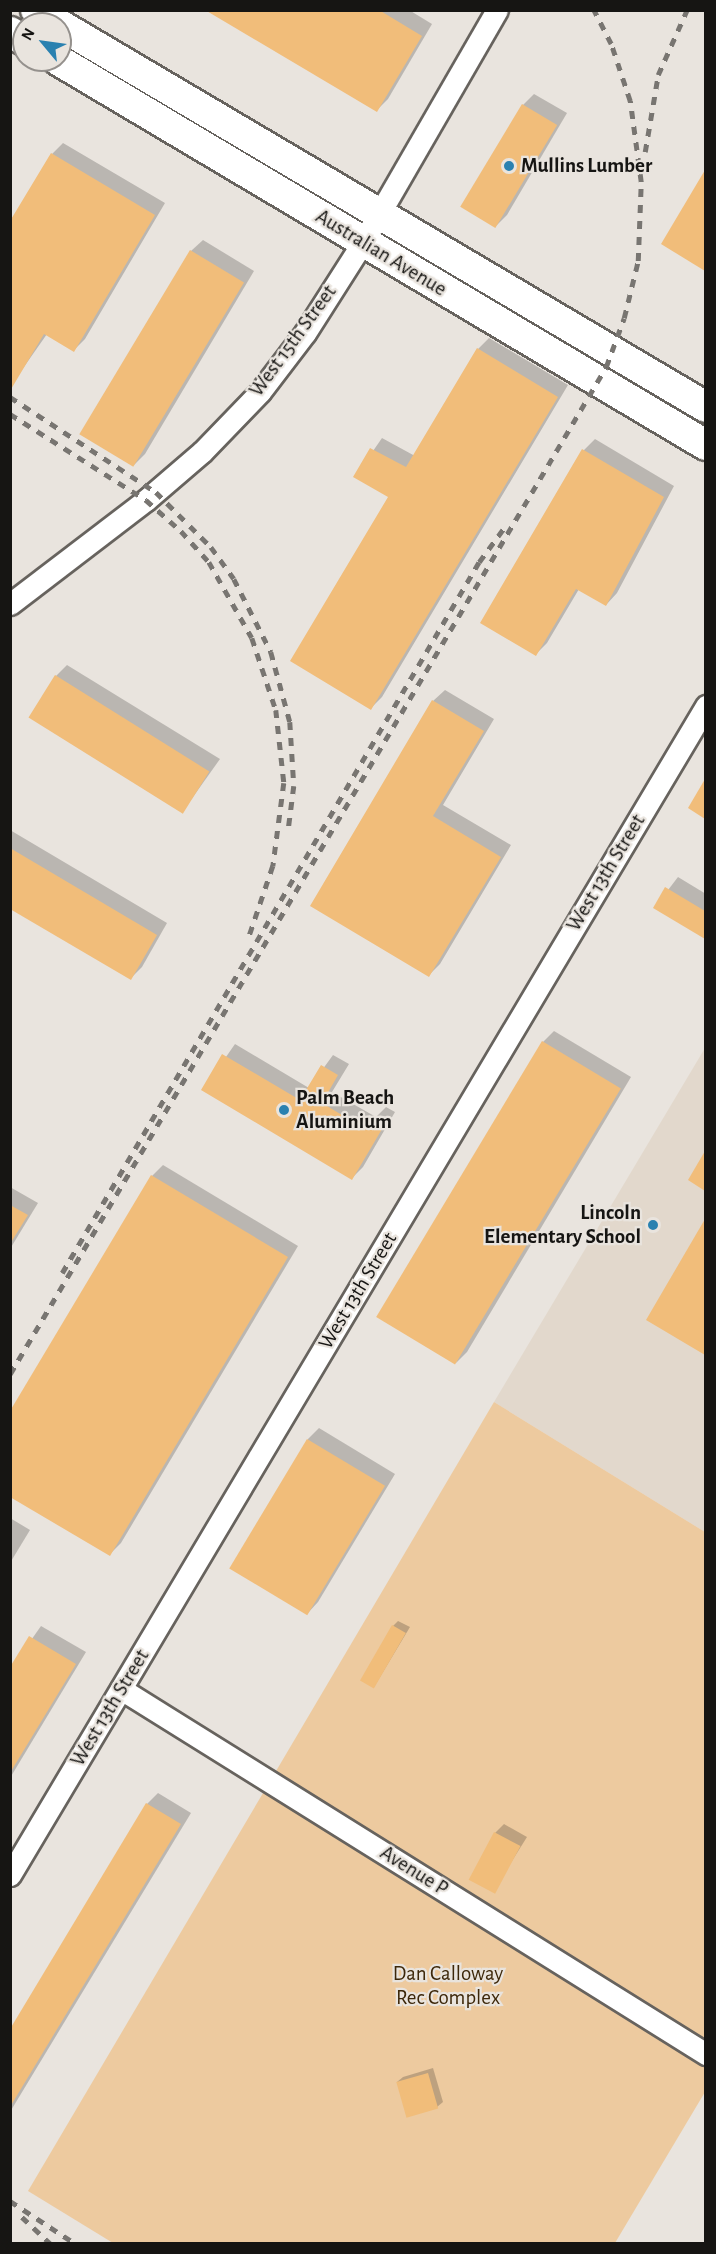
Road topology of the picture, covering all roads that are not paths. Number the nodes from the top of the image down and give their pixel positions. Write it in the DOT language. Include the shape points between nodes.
graph roads {
  1 [pos="497,10"];
  2 [pos="72,32"];
  3 [pos="72,68"];
  4 [pos="378,216"];
  5 [pos="363,242"];
  6 [pos="705,407"];
  7 [pos="705,445"];
  8 [pos="10,604"];
  9 [pos="705,706"];
  10 [pos="121,1689"];
  11 [pos="10,1875"];
  12 [pos="705,2054"];
  1 -- 4 [label="street, West 15th Street"];
  2 -- 4 [label="main road, Australian Avenue"];
  3 -- 5 [label="main road, Australian Avenue"];
  4 -- 5 [label="street, West 15th Street"];
  4 -- 6 [label="main road, Australian Avenue"];
  5 -- 7 [label="main road, Australian Avenue"];
  5 -- 8 [label="street, West 15th Street" via="272,375 202,452"];
  9 -- 10 [label="street, West 13th Street"];
  10 -- 11 [label="street, West 13th Street"];
  10 -- 12 [label="street, Avenue P"];
}
